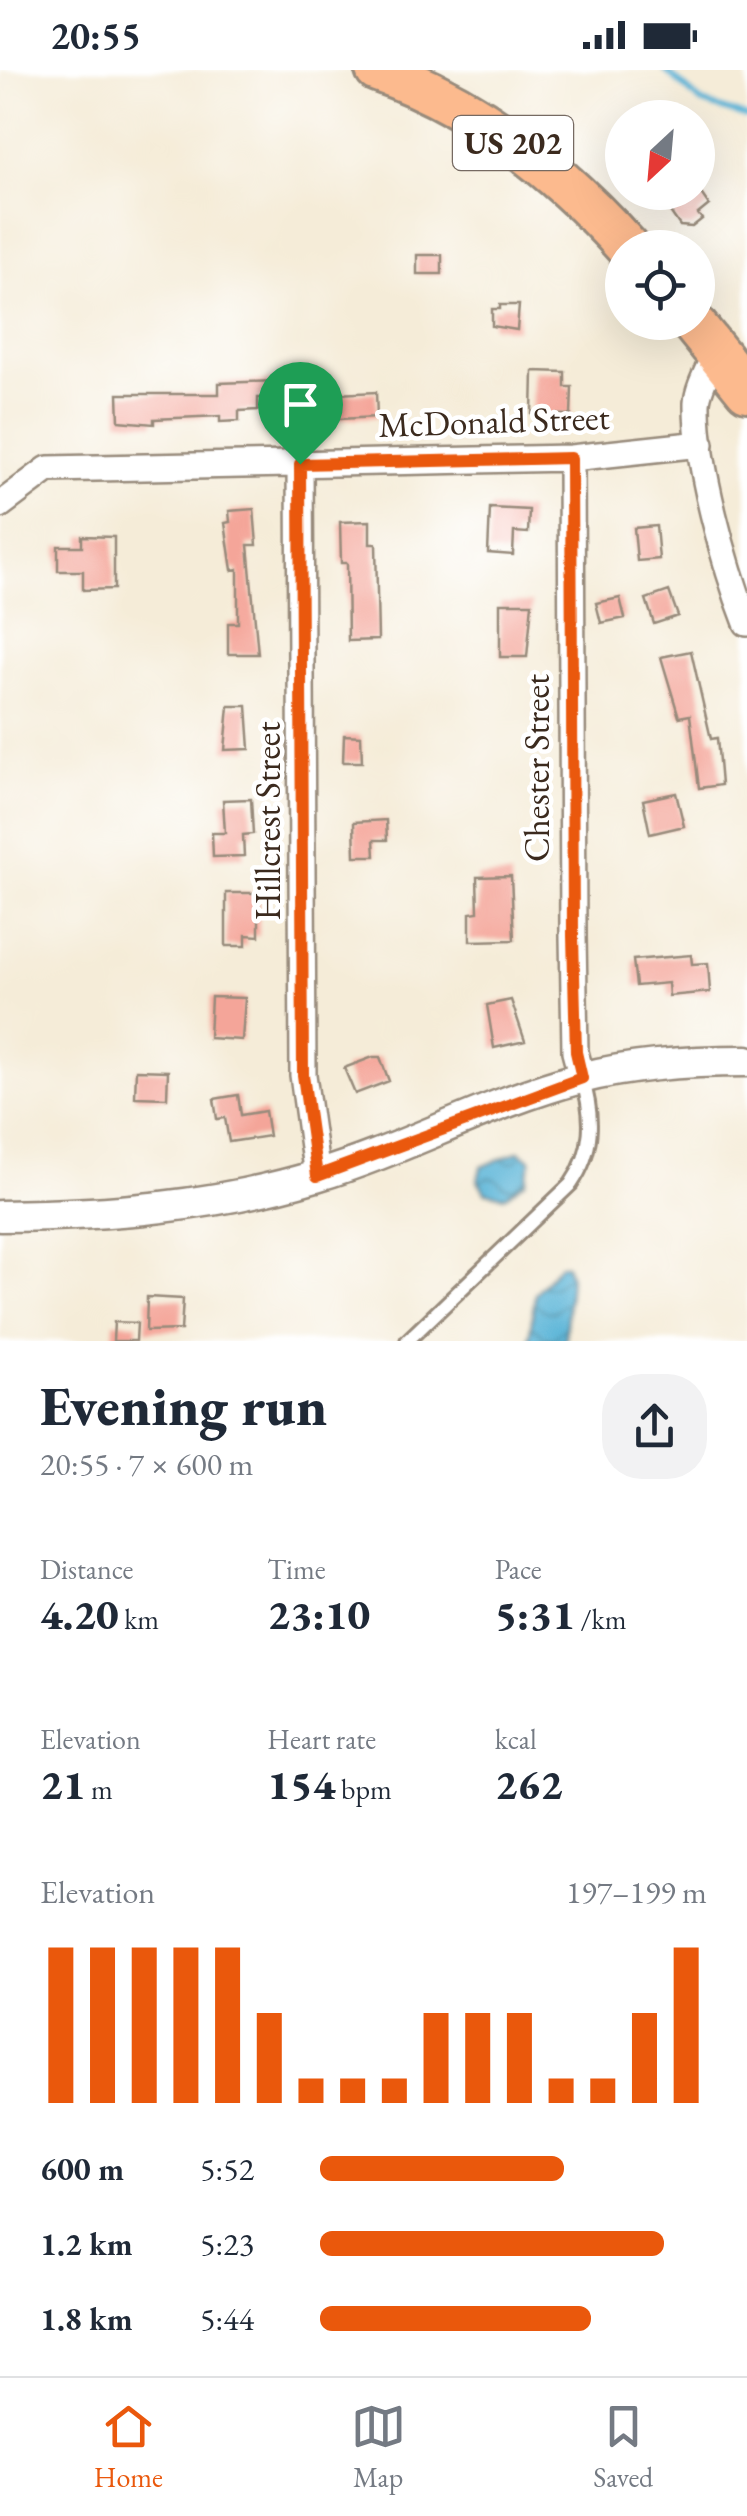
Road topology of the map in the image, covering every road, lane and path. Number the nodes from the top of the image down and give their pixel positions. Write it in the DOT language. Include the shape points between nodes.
graph roads {
  1 [pos="377,70"];
  2 [pos="610,230"];
  3 [pos="704,340"];
  4 [pos="706,340"];
  5 [pos="747,390"];
  6 [pos="701,444"];
  7 [pos="571,458"];
  8 [pos="300,464"];
  9 [pos="0,506"];
  10 [pos="747,624"];
  11 [pos="747,1061"];
  12 [pos="582,1078"];
  13 [pos="317,1176"];
  14 [pos="0,1216"];
  15 [pos="407,1341"];
  1 -- 2 [label="highway, US 202" via="474,115 554,173"];
  3 -- 6 [label="street" via="697,399"];
  4 -- 5 [label="highway"];
  6 -- 7 [label="street, McDonald Street"];
  6 -- 10 [label="street"];
  7 -- 8 [label="street, McDonald Street"];
  7 -- 12 [label="street, Chester Street" via="573,936"];
  8 -- 9 [label="street, McDonald Street" via="48,469"];
  8 -- 13 [label="street, Hillcrest Street" via="303,1075"];
  11 -- 12 [label="street"];
  12 -- 13 [label="street"];
  12 -- 15 [label="lane" via="591,1122 582,1170"];
  13 -- 14 [label="street" via="167,1209"];
}
